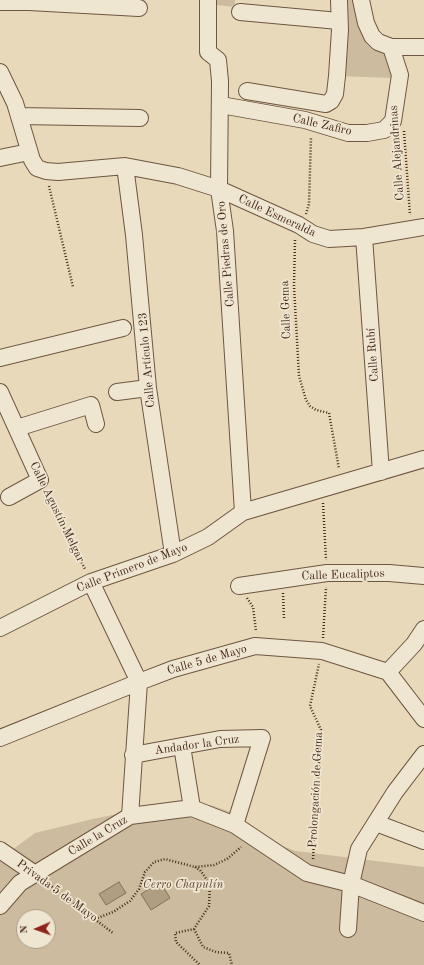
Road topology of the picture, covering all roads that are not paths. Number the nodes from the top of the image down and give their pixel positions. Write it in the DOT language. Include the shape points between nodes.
graph roads {
  1 [pos="208,0"];
  2 [pos="339,0"];
  3 [pos="361,0"];
  4 [pos="0,2"];
  5 [pos="139,8"];
  6 [pos="240,12"];
  7 [pos="339,21"];
  8 [pos="392,47"];
  9 [pos="424,47"];
  10 [pos="0,72"];
  11 [pos="247,91"];
  12 [pos="221,105"];
  13 [pos="19,116"];
  14 [pos="140,118"];
  15 [pos="29,152"];
  16 [pos="0,158"];
  17 [pos="125,166"];
  18 [pos="219,189"];
  19 [pos="418,228"];
  20 [pos="364,237"];
  21 [pos="123,328"];
  22 [pos="0,358"];
  23 [pos="148,388"];
  24 [pos="0,392"];
  25 [pos="117,392"];
  26 [pos="96,424"];
  27 [pos="17,428"];
  28 [pos="424,459"];
  29 [pos="381,472"];
  30 [pos="9,497"];
  31 [pos="243,512"];
  32 [pos="173,554"];
  33 [pos="424,576"];
  34 [pos="91,582"];
  35 [pos="239,586"];
  36 [pos="0,625"];
  37 [pos="424,629"];
  38 [pos="388,672"];
  39 [pos="139,682"];
  40 [pos="424,719"];
  41 [pos="0,738"];
  42 [pos="182,746"];
  43 [pos="424,754"];
  44 [pos="133,755"];
  45 [pos="192,808"];
  46 [pos="130,816"];
  47 [pos="376,823"];
  48 [pos="240,829"];
  49 [pos="424,841"];
  50 [pos="0,850"];
  51 [pos="35,874"];
  52 [pos="351,884"];
  53 [pos="0,906"];
  54 [pos="424,913"];
  55 [pos="348,929"];
  1 -- 12 [label="street, Calle Piedras de Oro" via="208,52 218,60"];
  2 -- 7 [label="street"];
  3 -- 8 [label="street" via="372,36 378,42"];
  4 -- 5 [label="street"];
  6 -- 7 [label="street"];
  7 -- 11 [label="street" via="337,76 331,101 326,104"];
  8 -- 9 [label="street"];
  8 -- 12 [label="street, Calle Zafiro" via="400,76 393,121 384,130 367,133 348,132"];
  10 -- 13 [label="street"];
  12 -- 18 [label="street, Calle Piedras de Oro"];
  13 -- 14 [label="street"];
  13 -- 15 [label="street"];
  15 -- 16 [label="street"];
  15 -- 17 [label="street, Calle Esmeralda" via="37,168 46,171"];
  17 -- 18 [label="street, Calle Esmeralda" via="178,176"];
  17 -- 23 [label="street, Calle Artículo 123"];
  18 -- 20 [label="street, Calle Esmeralda" via="313,234 329,239"];
  18 -- 31 [label="street, Calle Piedras de Oro" via="227,259"];
  19 -- 20 [label="street, Calle Esmeralda"];
  20 -- 29 [label="street, Calle Rubí"];
  21 -- 22 [label="street"];
  23 -- 25 [label="street"];
  23 -- 32 [label="street, Calle Artículo 123"];
  24 -- 27 [label="street, Calle Agustín Melgar"];
  26 -- 27 [label="street" via="91,405"];
  27 -- 30 [label="street, Calle Agustín Melgar" via="40,480"];
  28 -- 29 [label="street, Calle Primero de Mayo"];
  29 -- 31 [label="street, Calle Primero de Mayo"];
  31 -- 32 [label="street, Calle Primero de Mayo" via="208,537"];
  32 -- 34 [label="street, Calle Primero de Mayo"];
  33 -- 35 [label="street, Calle Eucaliptos" via="327,573"];
  34 -- 36 [label="street, Calle Primero de Mayo"];
  34 -- 39 [label="street"];
  37 -- 38 [label="street"];
  38 -- 39 [label="street, Calle 5 de Mayo" via="322,651 255,646 173,669"];
  38 -- 40 [label="street"];
  39 -- 41 [label="street, Calle 5 de Mayo"];
  39 -- 44 [label="street"];
  42 -- 44 [label="street, Andador la Cruz"];
  42 -- 45 [label="street"];
  42 -- 48 [label="street, Andador la Cruz" via="220,739 262,738"];
  43 -- 47 [label="street" via="395,792"];
  44 -- 46 [label="street"];
  45 -- 46 [label="street, Calle la Cruz"];
  45 -- 48 [label="street, Calle la Cruz"];
  46 -- 51 [label="street, Calle la Cruz"];
  47 -- 49 [label="street"];
  47 -- 52 [label="street" via="359,849"];
  48 -- 52 [label="street" via="307,873"];
  50 -- 51 [label="street, Privada 5 de Mayo"];
  51 -- 53 [label="street, Calle la Cruz" via="20,883"];
  52 -- 54 [label="street"];
  52 -- 55 [label="street"];
}
